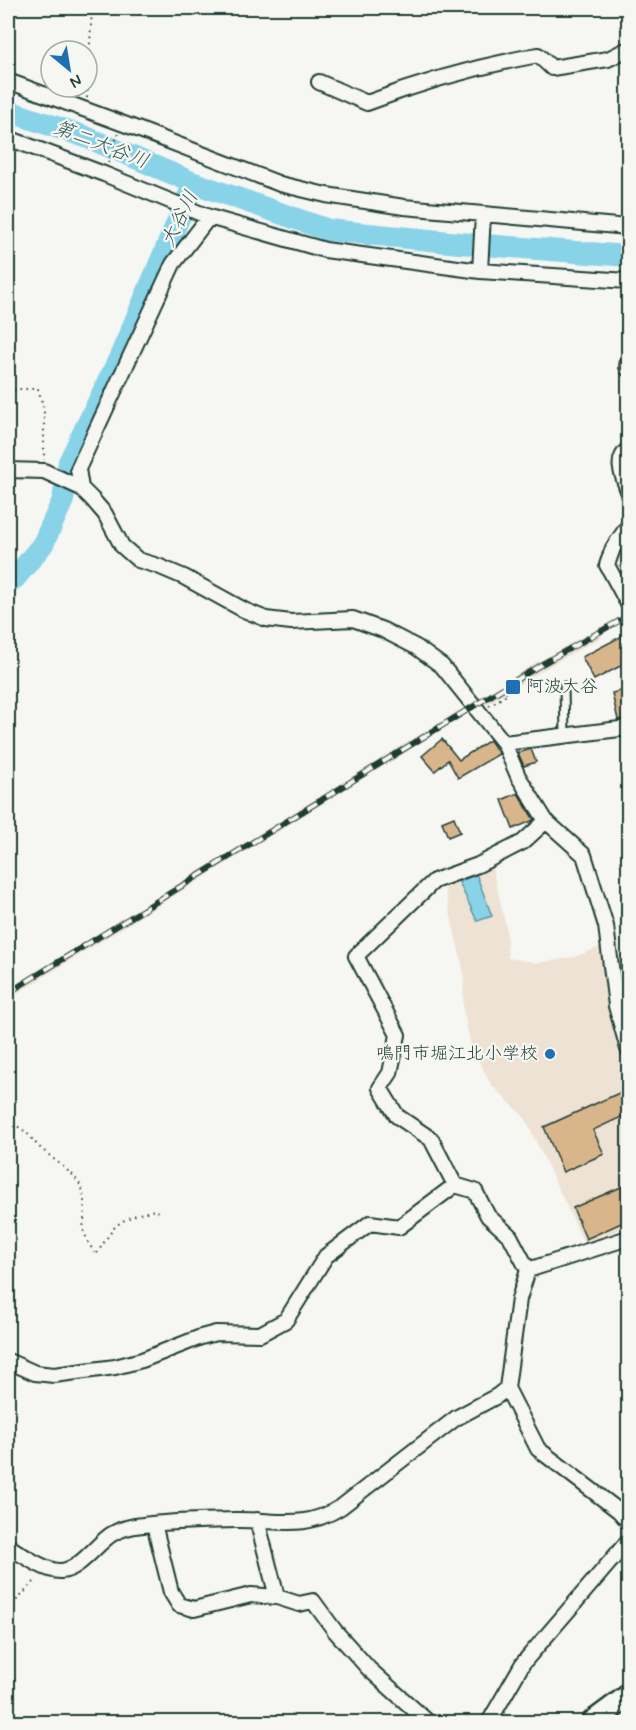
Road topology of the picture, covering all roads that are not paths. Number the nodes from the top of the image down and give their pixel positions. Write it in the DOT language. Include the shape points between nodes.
graph roads {
  1 [pos="628,49"];
  2 [pos="8,81"];
  3 [pos="319,82"];
  4 [pos="8,138"];
  5 [pos="483,216"];
  6 [pos="209,217"];
  7 [pos="628,227"];
  8 [pos="480,268"];
  9 [pos="628,281"];
  10 [pos="628,360"];
  11 [pos="628,369"];
  12 [pos="628,449"];
  13 [pos="8,470"];
  14 [pos="77,486"];
  15 [pos="628,491"];
  16 [pos="628,526"];
  17 [pos="628,604"];
  18 [pos="564,686"];
  19 [pos="628,728"];
  20 [pos="565,736"];
  21 [pos="504,743"];
  22 [pos="546,821"];
  23 [pos="628,1049"];
  24 [pos="455,1185"];
  25 [pos="628,1238"];
  26 [pos="528,1270"];
  27 [pos="8,1360"];
  28 [pos="507,1388"];
  29 [pos="624,1506"];
  30 [pos="257,1520"];
  31 [pos="628,1521"];
  32 [pos="154,1524"];
  33 [pos="628,1541"];
  34 [pos="8,1546"];
  35 [pos="277,1597"];
  36 [pos="628,1696"];
  37 [pos="428,1722"];
  38 [pos="489,1722"];
  39 [pos="593,1722"];
  1 -- 3 [label="street" via="608,59 552,68 537,55 510,60 415,85 367,103"];
  2 -- 5 [label="street" via="280,184 393,206"];
  4 -- 6 [label="street"];
  5 -- 7 [label="street"];
  5 -- 8 [label="street"];
  6 -- 8 [label="street" via="325,250"];
  6 -- 14 [label="street" via="168,274 78,469"];
  8 -- 9 [label="street"];
  10 -- 11 [label="street"];
  12 -- 15 [label="street" via="619,463"];
  13 -- 14 [label="street" via="49,474"];
  14 -- 21 [label="street" via="105,514 122,546 138,560 184,576 266,619 353,619 416,647 442,666"];
  16 -- 17 [label="street" via="607,565"];
  18 -- 20 [label="lane"];
  19 -- 20 [label="street"];
  20 -- 21 [label="street"];
  21 -- 22 [label="street" via="518,776"];
  22 -- 23 [label="street" via="584,855 606,926 616,1006"];
  22 -- 24 [label="street" via="523,842 478,865 434,881 356,956 398,1035 390,1073 380,1088 397,1116 431,1139"];
  24 -- 26 [label="street" via="475,1191 488,1216 510,1236"];
  24 -- 27 [label="street" via="399,1227 370,1223 326,1256 286,1320 260,1334 216,1333 142,1360 54,1375 35,1373"];
  25 -- 26 [label="street"];
  26 -- 28 [label="street" via="519,1299"];
  28 -- 29 [label="street" via="538,1449"];
  28 -- 30 [label="street" via="456,1418 327,1516 285,1523"];
  29 -- 31 [label="street"];
  30 -- 32 [label="street"];
  30 -- 35 [label="street"];
  32 -- 34 [label="street" via="125,1528 72,1568 60,1571 48,1569"];
  32 -- 35 [label="street" via="171,1592 179,1605 194,1609 251,1595"];
  33 -- 38 [label="street" via="523,1663"];
  35 -- 37 [label="street" via="298,1604 313,1602 369,1670"];
  36 -- 39 [label="main road"];
}
